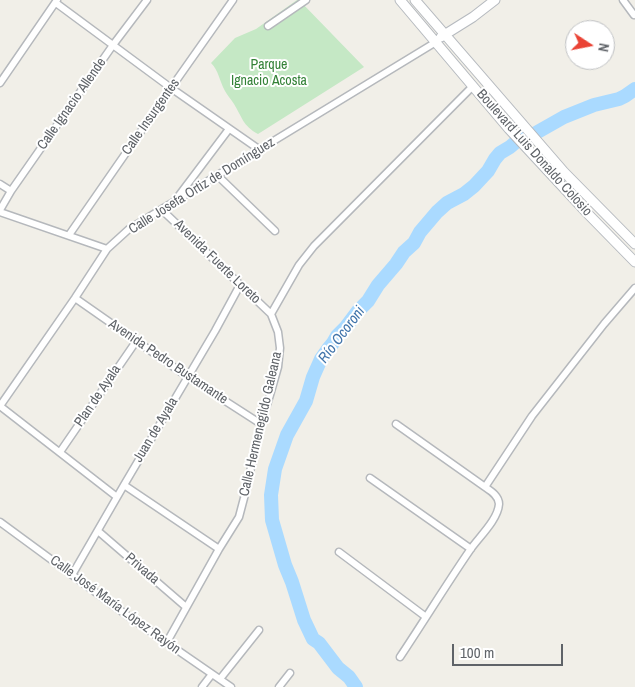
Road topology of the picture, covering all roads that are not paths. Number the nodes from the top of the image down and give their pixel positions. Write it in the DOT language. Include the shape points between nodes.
graph roads {
  1 [pos="233,0"];
  2 [pos="306,0"];
  3 [pos="400,0"];
  4 [pos="416,0"];
  5 [pos="495,0"];
  6 [pos="623,0"];
  7 [pos="56,1"];
  8 [pos="144,2"];
  9 [pos="634,15"];
  10 [pos="268,26"];
  11 [pos="445,34"];
  12 [pos="436,42"];
  13 [pos="113,45"];
  14 [pos="0,83"];
  15 [pos="474,86"];
  16 [pos="171,88"];
  17 [pos="229,129"];
  18 [pos="260,150"];
  19 [pos="218,176"];
  20 [pos="0,184"];
  21 [pos="11,190"];
  22 [pos="174,202"];
  23 [pos="162,210"];
  24 [pos="0,211"];
  25 [pos="274,230"];
  26 [pos="70,235"];
  27 [pos="635,244"];
  28 [pos="107,249"];
  29 [pos="635,262"];
  30 [pos="240,285"];
  31 [pos="635,288"];
  32 [pos="75,298"];
  33 [pos="271,314"];
  34 [pos="137,340"];
  35 [pos="188,377"];
  36 [pos="0,406"];
  37 [pos="261,424"];
  38 [pos="396,424"];
  39 [pos="60,452"];
  40 [pos="370,478"];
  41 [pos="124,485"];
  42 [pos="485,487"];
  43 [pos="117,497"];
  44 [pos="0,522"];
  45 [pos="98,531"];
  46 [pos="219,549"];
  47 [pos="471,549"];
  48 [pos="339,552"];
  49 [pos="72,575"];
  50 [pos="186,607"];
  51 [pos="426,618"];
  52 [pos="259,630"];
  53 [pos="167,642"];
  54 [pos="400,657"];
  55 [pos="290,673"];
  56 [pos="212,674"];
  57 [pos="220,679"];
  58 [pos="202,687"];
  59 [pos="231,687"];
  60 [pos="278,687"];
  1 -- 16 [label="street, Calle Insurgentes"];
  2 -- 10 [label="street"];
  3 -- 12 [label="main road, Boulevard Luis Donaldo Colosio"];
  4 -- 11 [label="main road, Boulevard Luis Donaldo Colosio"];
  5 -- 11 [label="main road"];
  6 -- 9 [label="street"];
  7 -- 13 [label="street"];
  7 -- 14 [label="street"];
  8 -- 13 [label="street, Calle Ignacio Allende"];
  11 -- 12 [label="main road"];
  11 -- 27 [label="main road, Boulevard Luis Donaldo Colosio" via="564,172"];
  12 -- 15 [label="main road, Boulevard Luis Donaldo Colosio"];
  12 -- 18 [label="street, Calle Josefa Ortiz de Domínguez"];
  13 -- 16 [label="street"];
  13 -- 21 [label="street, Calle Ignacio Allende"];
  15 -- 29 [label="main road, Boulevard Luis Donaldo Colosio" via="555,180"];
  15 -- 33 [label="street" via="314,246 299,265"];
  16 -- 17 [label="street"];
  16 -- 26 [label="street, Calle Insurgentes"];
  17 -- 18 [label="street"];
  17 -- 22 [label="street"];
  18 -- 19 [label="street, Calle Josefa Ortiz de Domínguez"];
  19 -- 22 [label="street, Calle Josefa Ortiz de Domínguez"];
  19 -- 25 [label="street"];
  20 -- 21 [label="street"];
  21 -- 24 [label="street, Calle Ignacio Allende"];
  22 -- 23 [label="street, Calle Josefa Ortiz de Domínguez"];
  23 -- 28 [label="street, Calle Josefa Ortiz de Domínguez" via="129,229"];
  23 -- 30 [label="street, Avenida Fuerte Loreto"];
  24 -- 26 [label="street"];
  26 -- 28 [label="street"];
  28 -- 32 [label="street, Calle Josefa Ortiz de Domínguez"];
  30 -- 33 [label="street, Avenida Fuerte Loreto"];
  30 -- 35 [label="street, Juan de Ayala"];
  31 -- 42 [label="street" via="532,416"];
  32 -- 34 [label="street, Avenida Pedro Bustamante"];
  32 -- 36 [label="street, Calle Josefa Ortiz de Domínguez"];
  33 -- 37 [label="street, Calle Hermenegildo Galeana" via="280,348 278,367"];
  34 -- 35 [label="street, Avenida Pedro Bustamante"];
  34 -- 39 [label="street, Plan de Ayala"];
  35 -- 37 [label="street, Avenida Pedro Bustamante"];
  35 -- 41 [label="street, Juan de Ayala"];
  36 -- 39 [label="street"];
  37 -- 46 [label="street, Calle Hermenegildo Galeana" via="239,517"];
  38 -- 42 [label="street"];
  39 -- 43 [label="street"];
  40 -- 47 [label="street"];
  41 -- 43 [label="street, Juan de Ayala"];
  41 -- 46 [label="street"];
  42 -- 47 [label="street" via="499,503 494,518"];
  43 -- 45 [label="street, Juan de Ayala"];
  44 -- 49 [label="street, Calle José María López Rayón"];
  45 -- 49 [label="street, Juan de Ayala"];
  45 -- 50 [label="street, Privada"];
  46 -- 50 [label="street, Calle Hermenegildo Galeana"];
  47 -- 51 [label="street"];
  48 -- 51 [label="street"];
  49 -- 53 [label="street, Calle José María López Rayón"];
  50 -- 53 [label="street, Calle Hermenegildo Galeana"];
  51 -- 54 [label="street"];
  52 -- 57 [label="street"];
  53 -- 56 [label="street, Calle José María López Rayón"];
  55 -- 60 [label="street"];
  56 -- 57 [label="street, Calle José María López Rayón"];
  56 -- 58 [label="street"];
  57 -- 59 [label="street, Calle José María López Rayón"];
}
